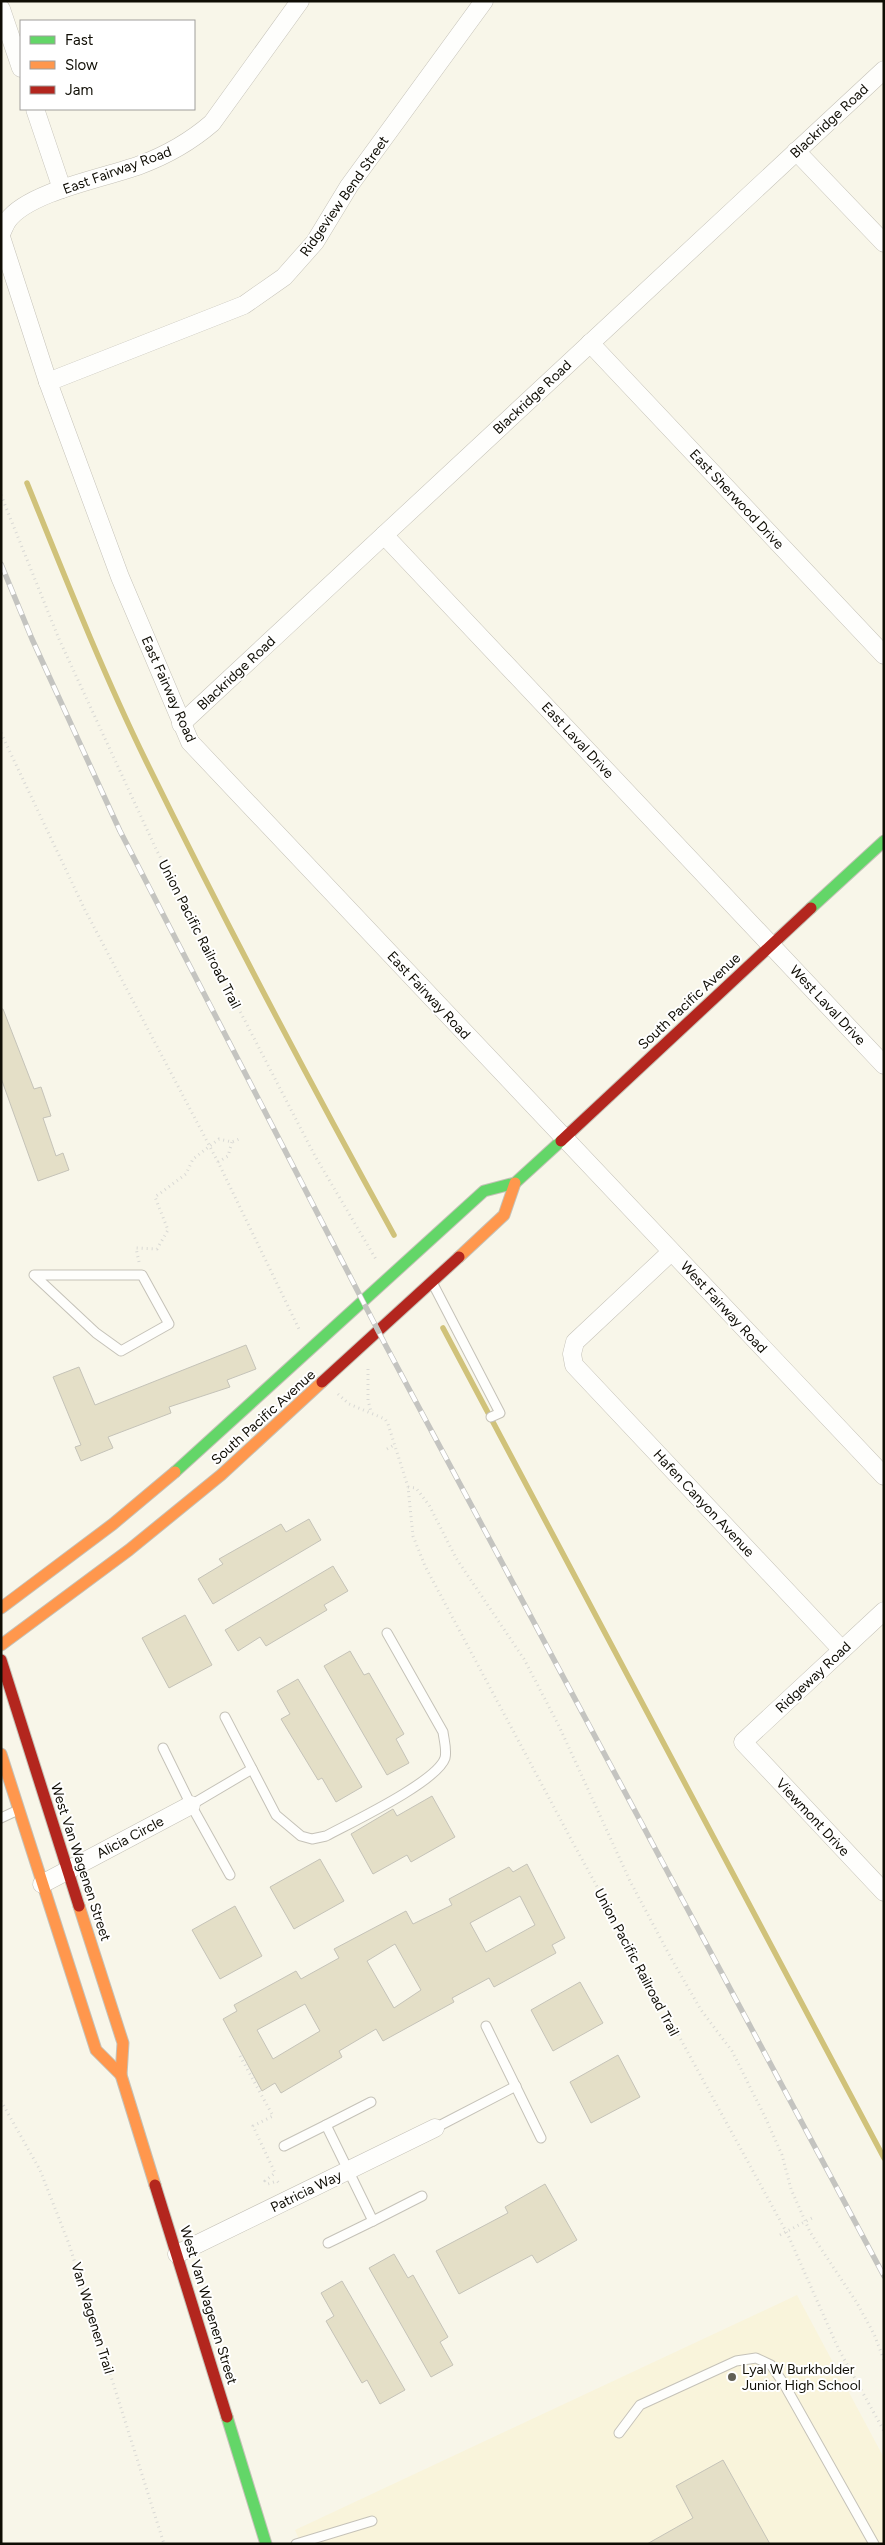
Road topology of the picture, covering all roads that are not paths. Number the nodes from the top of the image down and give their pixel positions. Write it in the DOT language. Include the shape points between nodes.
graph roads {
  1 [pos="300,1"];
  2 [pos="484,1"];
  3 [pos="1,9"];
  4 [pos="20,65"];
  5 [pos="884,70"];
  6 [pos="35,110"];
  7 [pos="796,151"];
  8 [pos="62,189"];
  9 [pos="1,236"];
  10 [pos="884,243"];
  11 [pos="590,343"];
  12 [pos="48,382"];
  13 [pos="384,534"];
  14 [pos="884,655"];
  15 [pos="181,724"];
  16 [pos="884,841"];
  17 [pos="771,946"];
  18 [pos="884,1065"];
  19 [pos="564,1138"];
  20 [pos="515,1183"];
  21 [pos="671,1252"];
  22 [pos="142,1275"];
  23 [pos="432,1282"];
  24 [pos="491,1417"];
  25 [pos="884,1476"];
  26 [pos="1,1608"];
  27 [pos="884,1611"];
  28 [pos="387,1632"];
  29 [pos="1,1645"];
  30 [pos="842,1650"];
  31 [pos="1,1660"];
  32 [pos="225,1716"];
  33 [pos="743,1742"];
  34 [pos="162,1748"];
  35 [pos="2,1761"];
  36 [pos="252,1769"];
  37 [pos="191,1805"];
  38 [pos="19,1809"];
  39 [pos="1,1818"];
  40 [pos="68,1870"];
  41 [pos="230,1875"];
  42 [pos="42,1884"];
  43 [pos="884,1892"];
  44 [pos="486,2026"];
  45 [pos="121,2074"];
  46 [pos="516,2086"];
  47 [pos="370,2102"];
  48 [pos="326,2125"];
  49 [pos="435,2128"];
  50 [pos="541,2138"];
  51 [pos="284,2146"];
  52 [pos="348,2170"];
  53 [pos="422,2196"];
  54 [pos="373,2221"];
  55 [pos="328,2243"];
  56 [pos="177,2254"];
  57 [pos="619,2433"];
  58 [pos="372,2521"];
  59 [pos="266,2544"];
  60 [pos="296,2544"];
  61 [pos="874,2544"];
  1 -- 8 [label="street, East Fairway Road" via="212,123 197,136 179,148 140,165"];
  2 -- 12 [label="street, Ridgeview Bend Street" via="350,186 315,242 284,277 244,305"];
  3 -- 4 [label="street"];
  5 -- 7 [label="street, Blackridge Road"];
  6 -- 8 [label="street"];
  7 -- 10 [label="street"];
  7 -- 11 [label="street, Blackridge Road"];
  8 -- 9 [label="street, East Fairway Road" via="24,206 8,220"];
  9 -- 12 [label="street, East Fairway Road"];
  11 -- 13 [label="street, Blackridge Road"];
  11 -- 14 [label="street, East Sherwood Drive"];
  12 -- 15 [label="street, East Fairway Road" via="120,577"];
  13 -- 15 [label="street, Blackridge Road"];
  13 -- 17 [label="street, East Laval Drive"];
  15 -- 19 [label="street, East Fairway Road" via="190,742"];
  16 -- 17 [label="street, South Pacific Avenue"];
  17 -- 18 [label="street, West Laval Drive"];
  17 -- 19 [label="street, South Pacific Avenue"];
  19 -- 20 [label="street, South Pacific Avenue"];
  19 -- 21 [label="street, West Fairway Road"];
  20 -- 23 [label="street, South Pacific Avenue" via="504,1215"];
  20 -- 26 [label="street, South Pacific Avenue" via="484,1191 156,1490"];
  21 -- 25 [label="street, West Fairway Road"];
  21 -- 30 [label="street, Hafen Canyon Avenue" via="581,1335 572,1354 574,1365"];
  22 -- 22 [label="lane" via="83,1275 34,1275 96,1333 121,1350 169,1324"];
  23 -- 24 [label="lane" via="500,1413"];
  23 -- 29 [label="street, South Pacific Avenue" via="270,1432 176,1512"];
  27 -- 30 [label="street, Ridgeway Road"];
  28 -- 36 [label="lane" via="443,1732 446,1749 444,1760 436,1771 412,1789 326,1836 312,1839 289,1827 276,1815"];
  30 -- 33 [label="street, Ridgeway Road"];
  31 -- 40 [label="street, West Van Wagenen Street"];
  32 -- 36 [label="lane"];
  33 -- 43 [label="street, Viewmont Drive"];
  34 -- 37 [label="lane"];
  35 -- 38 [label="street, West Van Wagenen Street"];
  36 -- 37 [label="lane"];
  37 -- 40 [label="street, Alicia Circle"];
  37 -- 41 [label="lane"];
  38 -- 39 [label="lane"];
  38 -- 42 [label="street, West Van Wagenen Street"];
  40 -- 42 [label="street, Alicia Circle"];
  40 -- 45 [label="street, West Van Wagenen Street" via="123,2043"];
  42 -- 45 [label="street, West Van Wagenen Street" via="96,2050"];
  44 -- 46 [label="lane"];
  45 -- 56 [label="street, West Van Wagenen Street"];
  46 -- 49 [label="lane"];
  46 -- 50 [label="lane"];
  47 -- 48 [label="lane"];
  48 -- 51 [label="lane"];
  48 -- 52 [label="lane"];
  49 -- 52 [label="street, Patricia Way"];
  52 -- 54 [label="lane"];
  52 -- 56 [label="street, Patricia Way"];
  53 -- 54 [label="lane"];
  54 -- 55 [label="lane"];
  56 -- 59 [label="street, West Van Wagenen Street"];
  57 -- 61 [label="lane" via="640,2405 736,2361 756,2358 771,2365 784,2384"];
  58 -- 60 [label="lane"];
}
